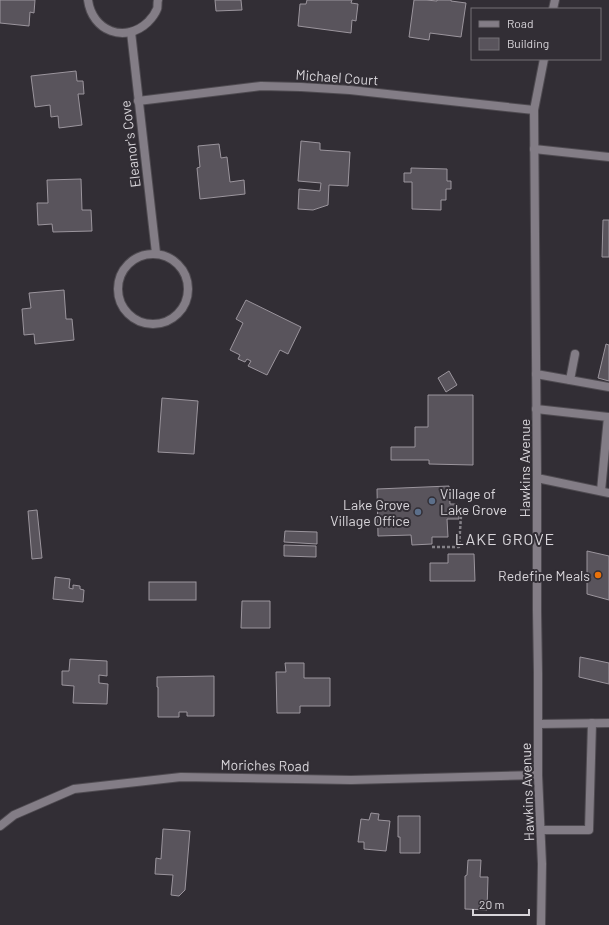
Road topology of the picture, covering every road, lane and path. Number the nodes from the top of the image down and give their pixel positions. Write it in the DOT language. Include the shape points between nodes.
graph roads {
  1 [pos="88,0"];
  2 [pos="158,0"];
  3 [pos="131,32"];
  4 [pos="544,60"];
  5 [pos="138,101"];
  6 [pos="534,110"];
  7 [pos="534,149"];
  8 [pos="609,157"];
  9 [pos="156,253"];
  10 [pos="575,354"];
  11 [pos="536,374"];
  12 [pos="570,380"];
  13 [pos="609,387"];
  14 [pos="536,409"];
  15 [pos="537,478"];
  16 [pos="605,492"];
  17 [pos="461,516"];
  18 [pos="432,547"];
  19 [pos="592,722"];
  20 [pos="609,723"];
  21 [pos="538,724"];
  22 [pos="538,775"];
  23 [pos="0,826"];
  24 [pos="540,830"];
  25 [pos="541,925"];
  1 -- 3 [label="street" via="91,14 99,24 117,33"];
  2 -- 3 [label="street" via="152,19 143,27"];
  3 -- 5 [label="street, Eleanor's Cove"];
  4 -- 6 [label="street, Hawkins Avenue"];
  5 -- 6 [label="street, Michael Court" via="261,86 350,90"];
  5 -- 9 [label="street, Eleanor's Cove"];
  6 -- 7 [label="street, Hawkins Avenue"];
  7 -- 8 [label="street"];
  7 -- 11 [label="street, Hawkins Avenue"];
  9 -- 9 [label="street" via="138,256 128,264 118,287 122,306 136,319 148,323 161,323 173,318 182,310 187,300 188,282 183,269 168,256"];
  10 -- 12 [label="street"];
  11 -- 12 [label="street"];
  11 -- 14 [label="street, Hawkins Avenue"];
  12 -- 13 [label="street"];
  14 -- 15 [label="street, Hawkins Avenue"];
  14 -- 16 [label="street" via="608,417"];
  15 -- 16 [label="street"];
  15 -- 21 [label="street, Hawkins Avenue"];
  17 -- 18 [label="path" via="459,547"];
  19 -- 20 [label="street"];
  19 -- 21 [label="street"];
  19 -- 24 [label="street" via="589,830"];
  21 -- 22 [label="street, Hawkins Avenue"];
  22 -- 23 [label="street, Moriches Road" via="351,780 181,777 74,789 14,815"];
  22 -- 24 [label="street, Hawkins Avenue"];
  24 -- 25 [label="street, Hawkins Avenue"];
}
